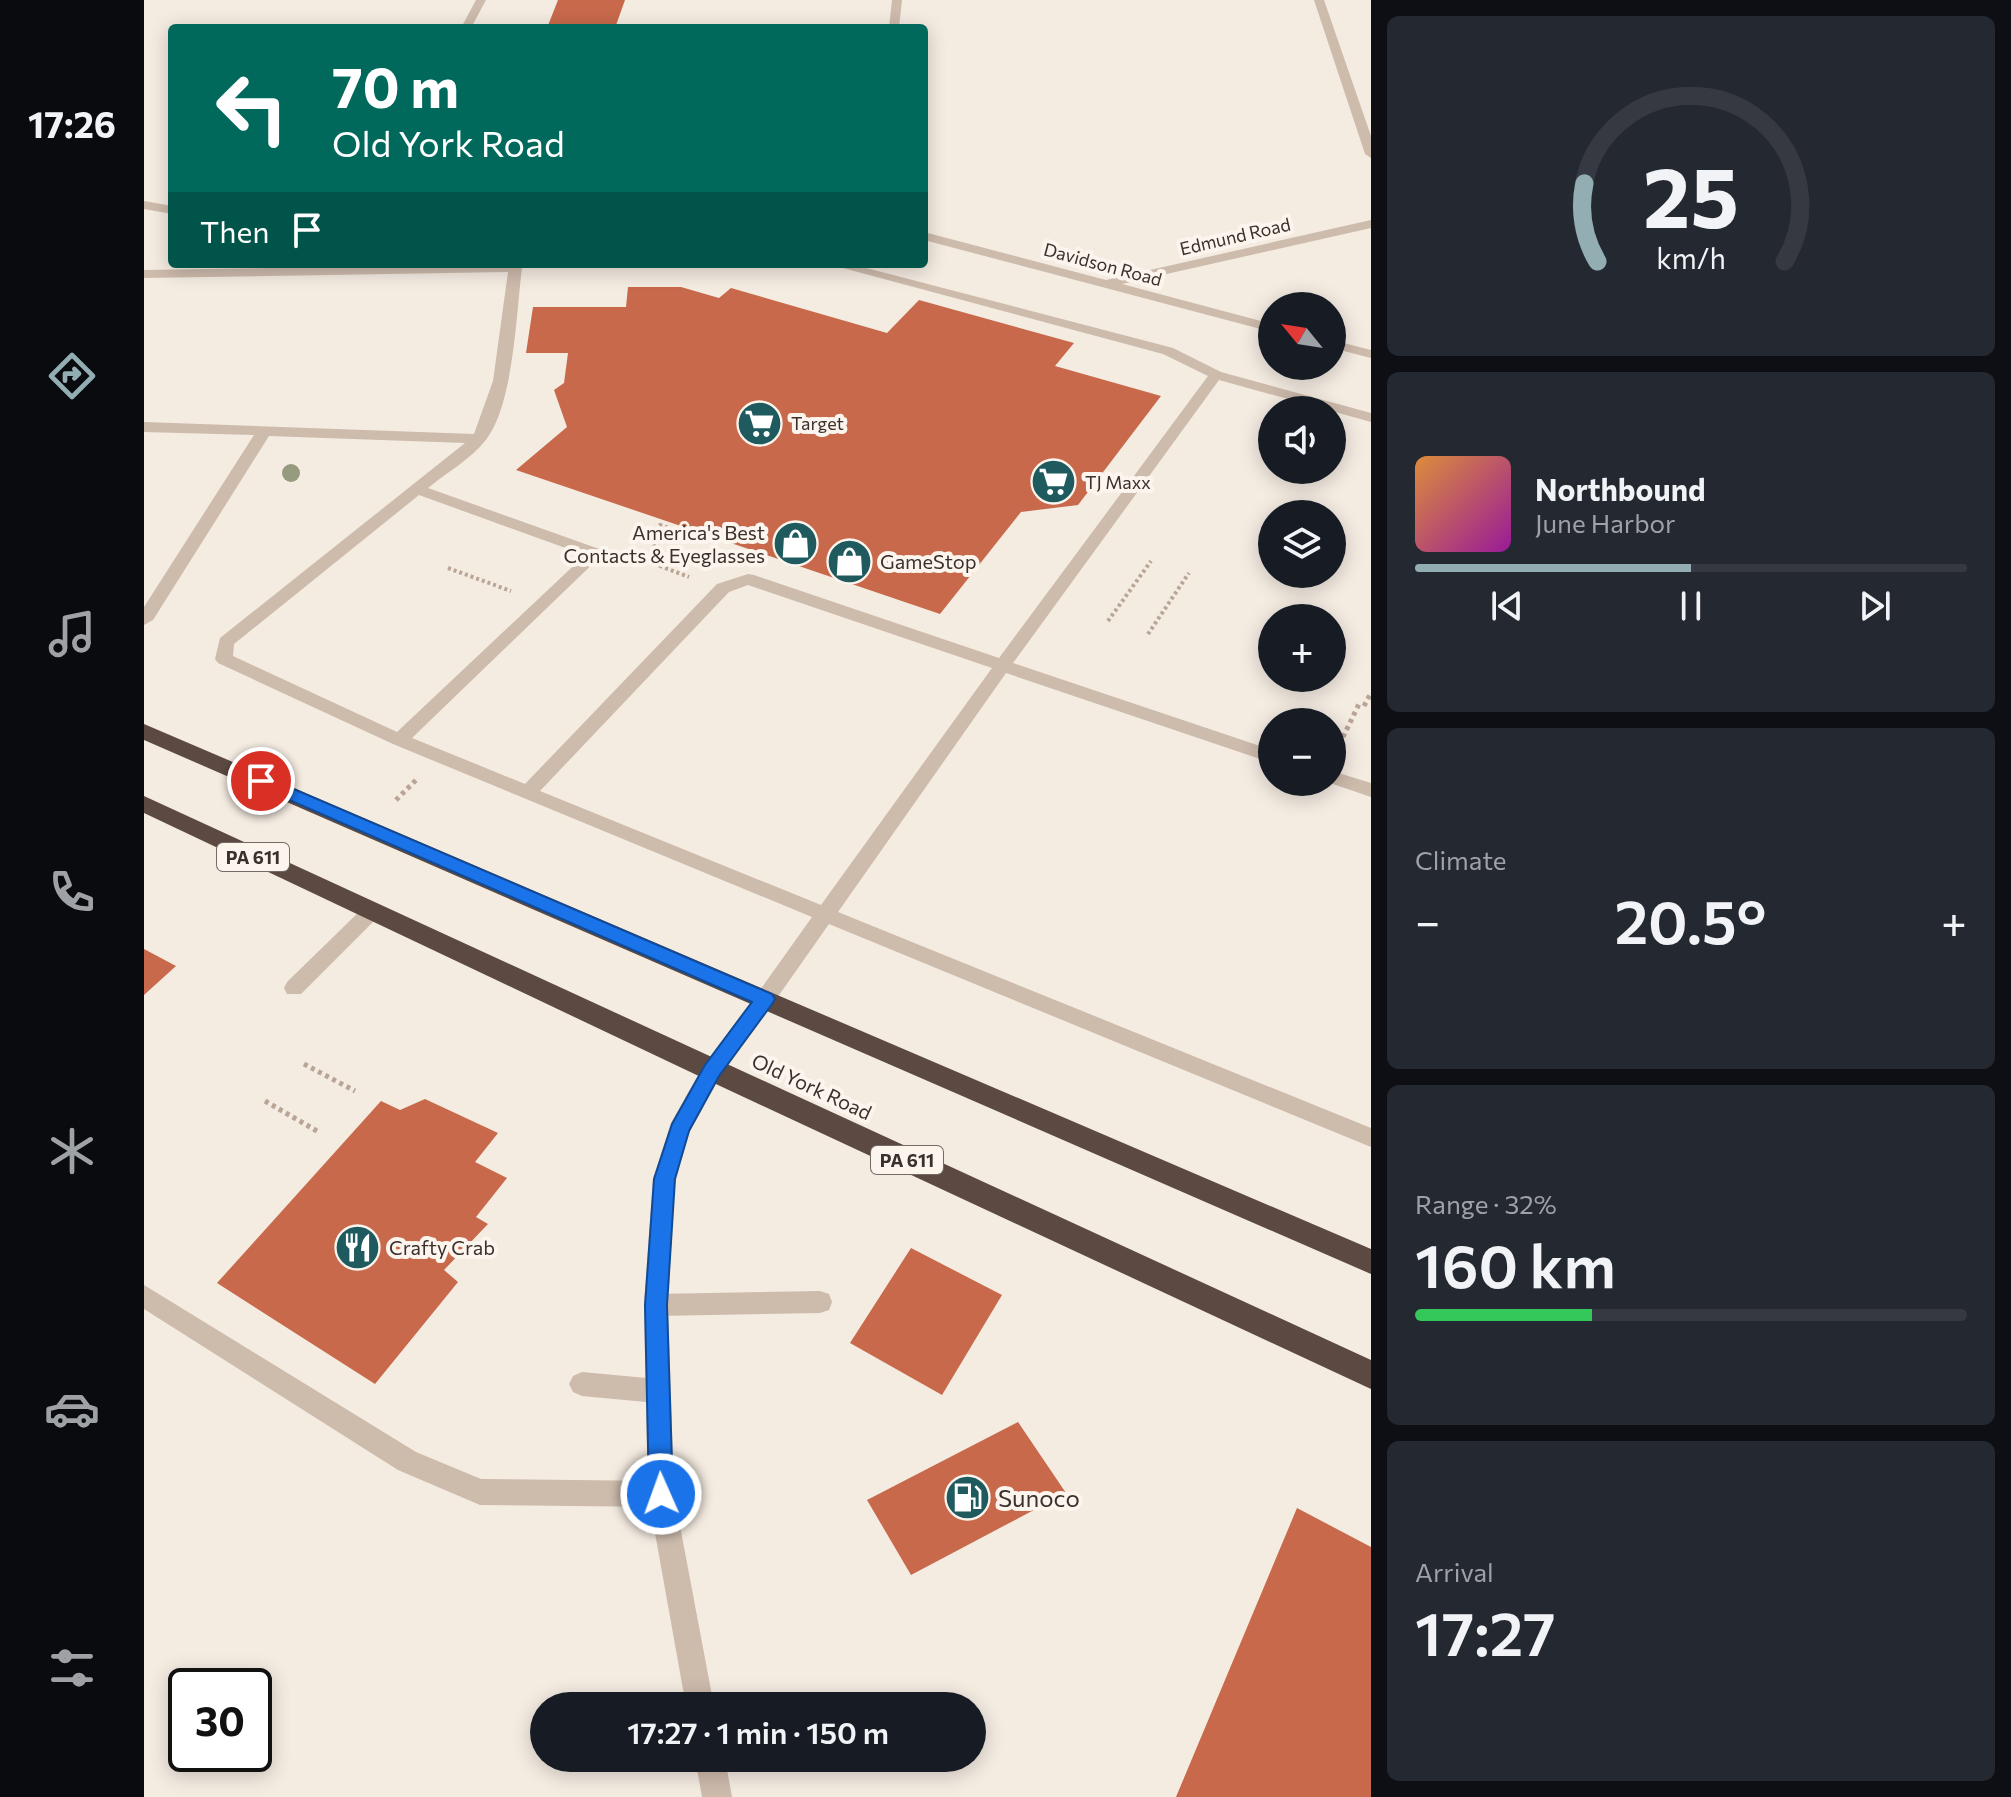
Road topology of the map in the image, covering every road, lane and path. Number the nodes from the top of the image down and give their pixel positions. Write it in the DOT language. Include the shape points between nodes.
graph roads {
  1 [pos="481,0"];
  2 [pos="897,0"];
  3 [pos="1320,0"];
  4 [pos="468,24"];
  5 [pos="894,24"];
  6 [pos="1371,154"];
  7 [pos="144,205"];
  8 [pos="168,209"];
  9 [pos="1371,224"];
  10 [pos="928,237"];
  11 [pos="325,268"];
  12 [pos="515,268"];
  13 [pos="850,268"];
  14 [pos="144,274"];
  15 [pos="1107,284"];
  16 [pos="1258,324"];
  17 [pos="1346,348"];
  18 [pos="1371,354"];
  19 [pos="1216,375"];
  20 [pos="1371,418"];
  21 [pos="144,427"];
  22 [pos="264,432"];
  23 [pos="479,439"];
  24 [pos="417,489"];
  25 [pos="651,534"];
  26 [pos="1151,561"];
  27 [pos="448,568"];
  28 [pos="669,570"];
  29 [pos="1189,573"];
  30 [pos="544,603"];
  31 [pos="144,620"];
  32 [pos="1108,621"];
  33 [pos="1148,634"];
  34 [pos="1003,667"];
  35 [pos="1371,693"];
  36 [pos="144,731"];
  37 [pos="1346,732"];
  38 [pos="399,740"];
  39 [pos="1258,752"];
  40 [pos="420,776"];
  41 [pos="1346,782"];
  42 [pos="1371,790"];
  43 [pos="528,792"];
  44 [pos="396,800"];
  45 [pos="144,804"];
  46 [pos="371,912"];
  47 [pos="826,916"];
  48 [pos="294,988"];
  49 [pos="765,999"];
  50 [pos="304,1064"];
  51 [pos="712,1071"];
  52 [pos="355,1091"];
  53 [pos="265,1101"];
  54 [pos="317,1131"];
  55 [pos="1371,1138"];
  56 [pos="1371,1262"];
  57 [pos="144,1296"];
  58 [pos="820,1302"];
  59 [pos="656,1305"];
  60 [pos="1371,1375"];
  61 [pos="582,1384"];
  62 [pos="657,1391"];
  63 [pos="661,1494"];
  64 [pos="697,1692"];
  65 [pos="713,1772"];
  66 [pos="717,1797"];
  1 -- 4 [label="street"];
  2 -- 5 [label="street"];
  3 -- 6 [label="street"];
  7 -- 8 [label="street"];
  9 -- 15 [label="street, Edmund Road"];
  10 -- 15 [label="street, Davidson Road"];
  11 -- 14 [label="street"];
  12 -- 23 [label="street" via="498,383 489,424"];
  13 -- 19 [label="street" via="1168,351"];
  15 -- 16 [label="street, Davidson Road"];
  17 -- 18 [label="street"];
  19 -- 20 [label="street"];
  19 -- 34 [label="street"];
  21 -- 22 [label="street"];
  22 -- 23 [label="street"];
  22 -- 31 [label="street"];
  23 -- 24 [label="street"];
  24 -- 30 [label="street" via="596,553"];
  24 -- 38 [label="street" via="226,642 224,659"];
  25 -- 28 [label="path" via="660,525 672,529 652,549 660,566"];
  26 -- 32 [label="path"];
  27 -- 30 [label="path"];
  29 -- 33 [label="path"];
  30 -- 38 [label="street"];
  34 -- 39 [label="street"];
  34 -- 43 [label="street" via="748,579 723,588"];
  34 -- 47 [label="street"];
  35 -- 37 [label="path"];
  36 -- 49 [label="highway"];
  38 -- 43 [label="street"];
  40 -- 44 [label="path"];
  41 -- 42 [label="street"];
  43 -- 47 [label="street"];
  45 -- 46 [label="highway, Old York Road / PA 611"];
  46 -- 48 [label="street"];
  46 -- 51 [label="highway, Old York Road / PA 611"];
  47 -- 49 [label="street"];
  47 -- 55 [label="street"];
  49 -- 51 [label="street"];
  49 -- 56 [label="highway"];
  50 -- 52 [label="path"];
  51 -- 59 [label="street" via="679,1130 664,1179"];
  51 -- 60 [label="highway, Old York Road / PA 611"];
  53 -- 54 [label="path"];
  57 -- 63 [label="street" via="407,1461 480,1492"];
  58 -- 59 [label="street"];
  59 -- 62 [label="street"];
  61 -- 62 [label="street"];
  62 -- 63 [label="street"];
  63 -- 64 [label="street"];
  65 -- 66 [label="street"];
}
